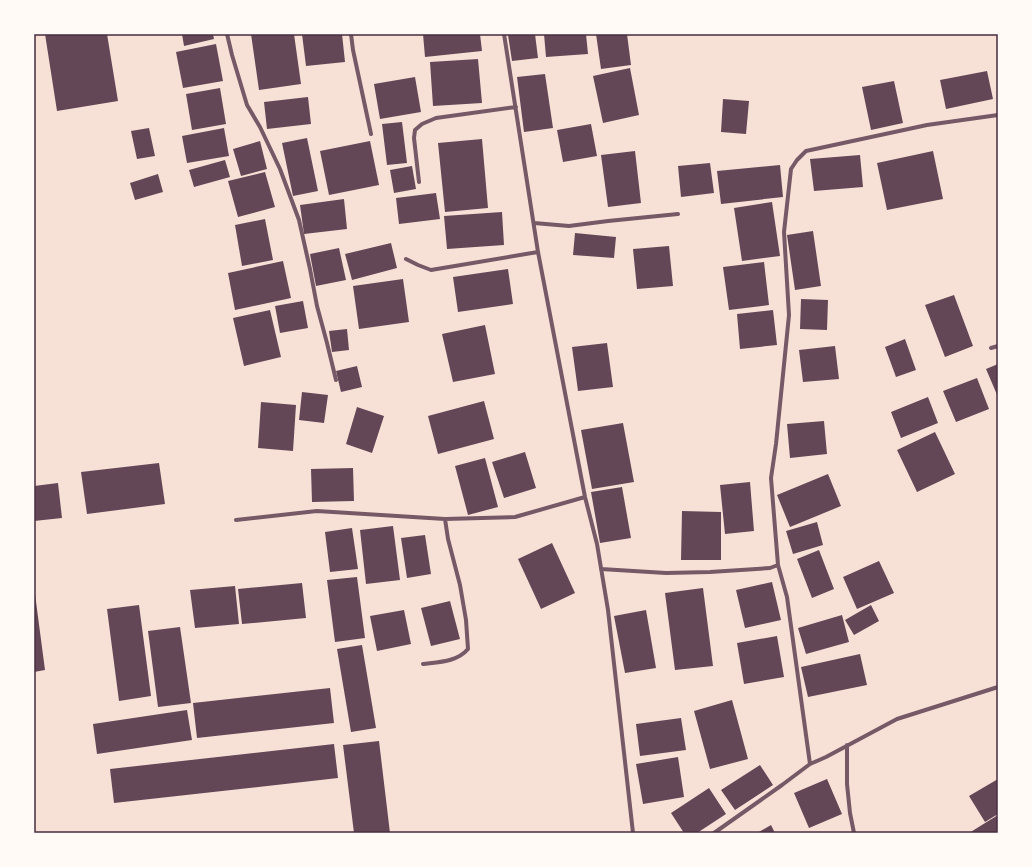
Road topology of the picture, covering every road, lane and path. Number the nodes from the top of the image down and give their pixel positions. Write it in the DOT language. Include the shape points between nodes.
graph roads {
  1 [pos="227,34"];
  2 [pos="351,34"];
  3 [pos="504,34"];
  4 [pos="516,107"];
  5 [pos="998,115"];
  6 [pos="371,134"];
  7 [pos="419,182"];
  8 [pos="678,214"];
  9 [pos="534,223"];
  10 [pos="538,252"];
  11 [pos="406,259"];
  12 [pos="998,346"];
  13 [pos="991,348"];
  14 [pos="336,380"];
  15 [pos="585,497"];
  16 [pos="445,519"];
  17 [pos="236,520"];
  18 [pos="778,565"];
  19 [pos="601,569"];
  20 [pos="423,664"];
  21 [pos="998,687"];
  22 [pos="847,745"];
  23 [pos="810,764"];
  24 [pos="633,833"];
  25 [pos="714,833"];
  26 [pos="854,833"];
  1 -- 14 [label="street" via="247,105 280,169 299,220"];
  2 -- 6 [label="street"];
  3 -- 4 [label="street"];
  4 -- 7 [label="street" via="436,118 422,124 415,130 414,138"];
  4 -- 9 [label="street"];
  5 -- 18 [label="street" via="926,125 806,151 791,169 784,232 788,315 772,478"];
  8 -- 9 [label="street" via="569,226"];
  9 -- 10 [label="street"];
  10 -- 11 [label="street" via="431,270"];
  10 -- 15 [label="street"];
  12 -- 13 [label="street"];
  15 -- 16 [label="street" via="515,516"];
  15 -- 19 [label="street"];
  16 -- 17 [label="street" via="317,511"];
  16 -- 20 [label="street" via="460,585 468,649 456,658"];
  18 -- 19 [label="street" via="770,568 666,573"];
  18 -- 23 [label="street" via="787,597"];
  19 -- 24 [label="street" via="608,610"];
  21 -- 22 [label="street" via="897,719"];
  22 -- 23 [label="street"];
  22 -- 26 [label="street" via="847,784"];
  23 -- 25 [label="street"];
}
